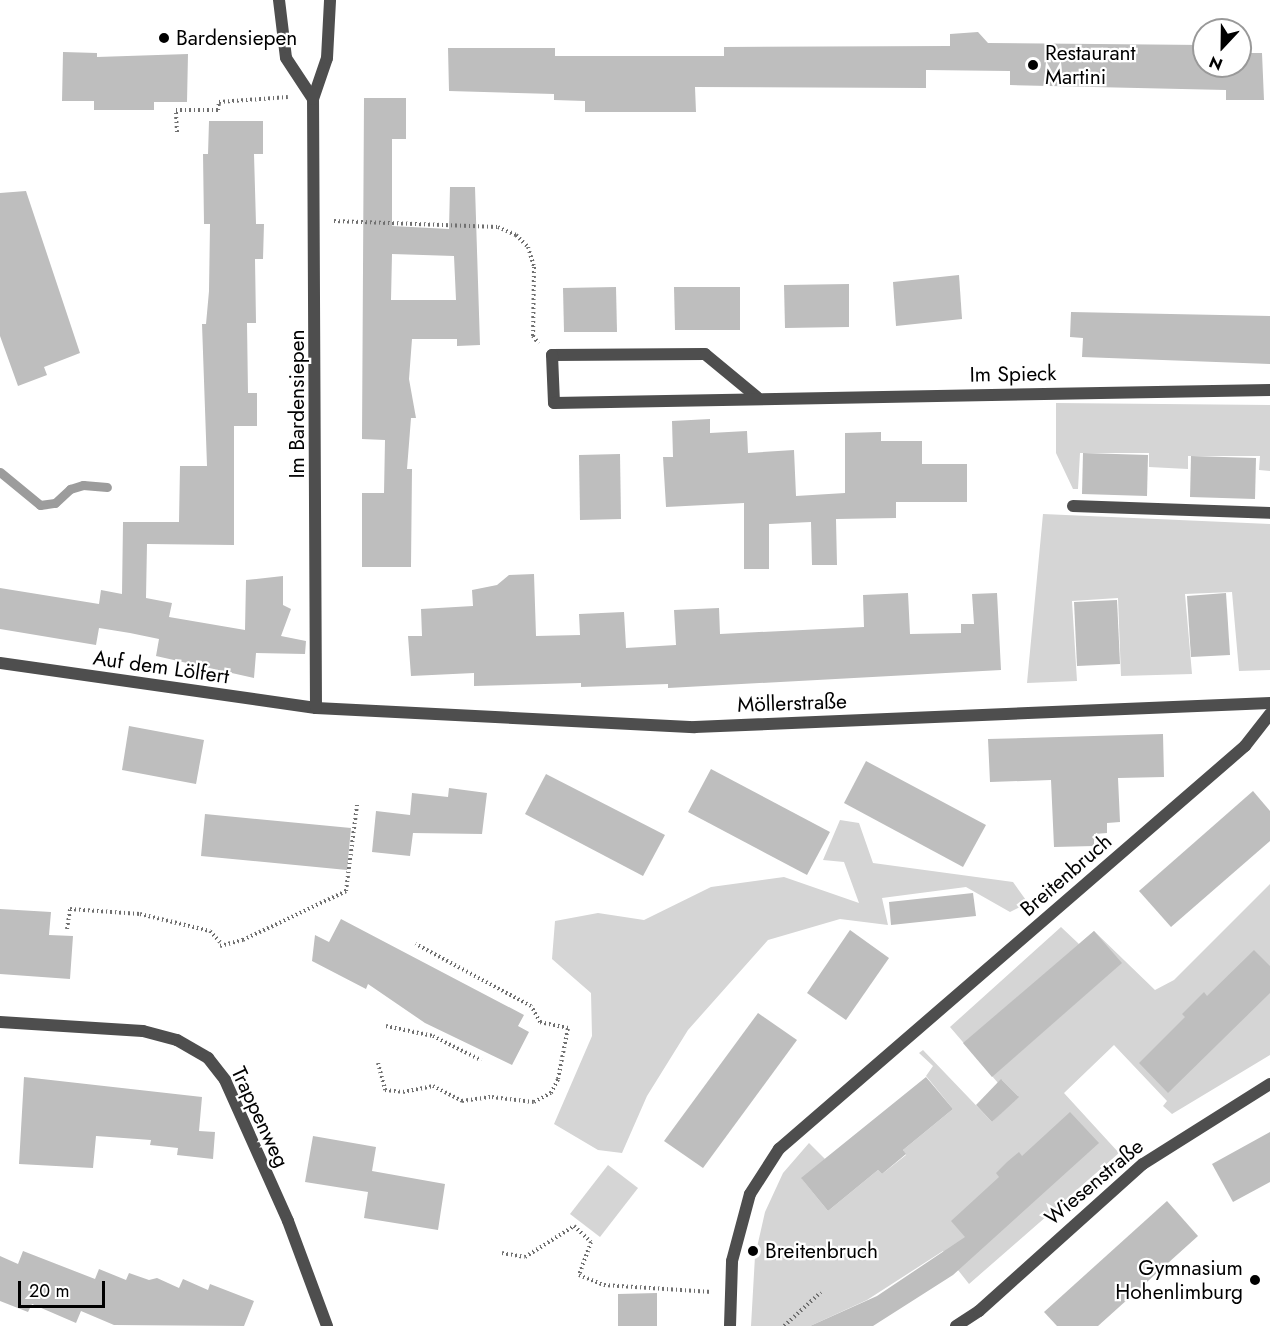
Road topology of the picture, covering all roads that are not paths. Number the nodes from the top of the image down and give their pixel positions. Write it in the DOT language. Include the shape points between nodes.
graph roads {
  1 [pos="279,0"];
  2 [pos="330,0"];
  3 [pos="313,99"];
  4 [pos="1270,390"];
  5 [pos="757,398"];
  6 [pos="1073,506"];
  7 [pos="1270,513"];
  8 [pos="0,663"];
  9 [pos="1270,702"];
  10 [pos="316,708"];
  11 [pos="1270,714"];
  12 [pos="0,1022"];
  13 [pos="1270,1084"];
  14 [pos="327,1326"];
  15 [pos="730,1326"];
  16 [pos="956,1326"];
  1 -- 3 [label="street" via="286,58"];
  2 -- 3 [label="street, Im Bardensiepen" via="327,58"];
  3 -- 10 [label="street, Im Bardensiepen"];
  4 -- 5 [label="street, Im Spieck"];
  5 -- 5 [label="street, Im Spieck" via="705,354 552,355 554,403"];
  6 -- 7 [label="street"];
  8 -- 10 [label="street, Auf dem Lölfert"];
  9 -- 10 [label="street, Möllerstraße" via="695,727"];
  11 -- 15 [label="street, Breitenbruch" via="1245,746 779,1149 750,1194 732,1261"];
  12 -- 14 [label="street, Trappenweg" via="143,1031 177,1040 208,1058 225,1080 288,1221"];
  13 -- 16 [label="street, Wiesenstraße" via="1143,1164 979,1311"];
}
